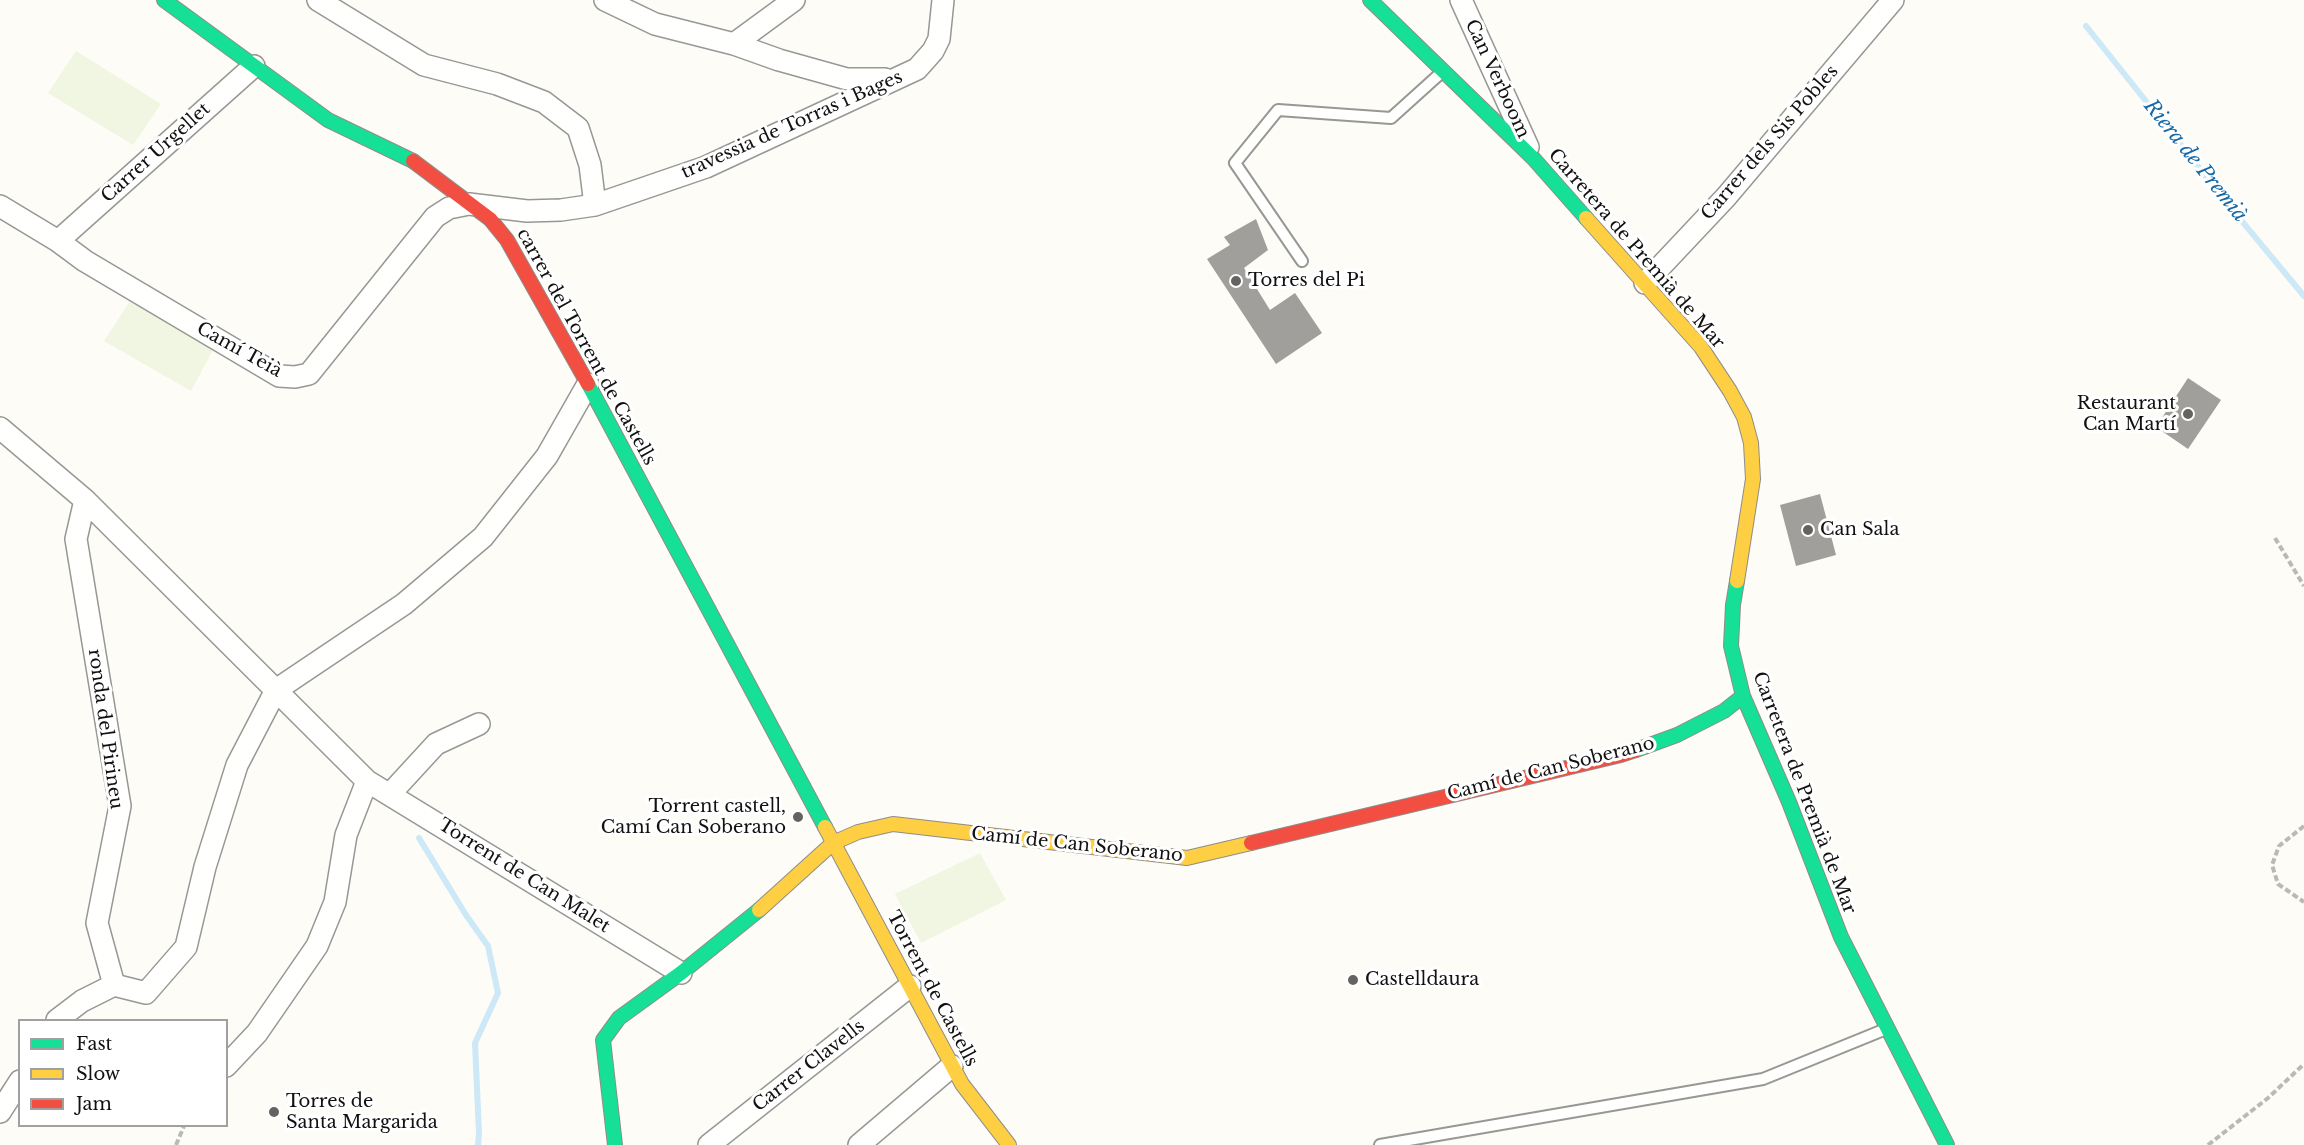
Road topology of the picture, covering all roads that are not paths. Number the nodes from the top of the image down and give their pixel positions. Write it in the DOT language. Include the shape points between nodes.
graph roads {
  1 [pos="164,0"];
  2 [pos="318,0"];
  3 [pos="605,0"];
  4 [pos="794,0"];
  5 [pos="943,0"];
  6 [pos="1371,0"];
  7 [pos="1461,0"];
  8 [pos="1893,0"];
  9 [pos="734,44"];
  10 [pos="254,66"];
  11 [pos="1444,70"];
  12 [pos="892,80"];
  13 [pos="1533,158"];
  14 [pos="469,204"];
  15 [pos="595,205"];
  16 [pos="0,206"];
  17 [pos="58,241"];
  18 [pos="1302,261"];
  19 [pos="1645,283"];
  20 [pos="588,384"];
  21 [pos="0,428"];
  22 [pos="85,500"];
  23 [pos="276,690"];
  24 [pos="1743,696"];
  25 [pos="479,724"];
  26 [pos="367,781"];
  27 [pos="390,794"];
  28 [pos="833,843"];
  29 [pos="681,973"];
  30 [pos="114,985"];
  31 [pos="910,986"];
  32 [pos="58,1019"];
  33 [pos="1887,1029"];
  34 [pos="228,1064"];
  35 [pos="952,1066"];
  36 [pos="18,1084"];
  37 [pos="0,1112"];
  38 [pos="1002,1143"];
  39 [pos="615,1145"];
  40 [pos="709,1145"];
  41 [pos="859,1145"];
  42 [pos="1380,1145"];
  43 [pos="1947,1145"];
  1 -- 10 [label="street, carrer del Torrent de Castells"];
  2 -- 15 [label="street" via="424,65 497,84 544,102 578,128 590,165"];
  3 -- 9 [label="street" via="655,24"];
  4 -- 9 [label="street"];
  5 -- 12 [label="street, travessia de Torras i Bages" via="939,39 933,51 917,69"];
  6 -- 11 [label="street, Carretera de Premià de Mar"];
  7 -- 13 [label="street, Can Verboom"];
  8 -- 19 [label="street, Carrer dels Sis Pobles" via="1726,197"];
  9 -- 12 [label="street" via="848,79"];
  10 -- 14 [label="street, carrer del Torrent de Castells" via="328,120 408,157"];
  10 -- 17 [label="street, Carrer Urgellet"];
  11 -- 13 [label="street, Carretera de Premià de Mar"];
  11 -- 18 [label="lane" via="1391,118 1278,110 1235,163"];
  12 -- 15 [label="street, travessia de Torras i Bages" via="706,167"];
  13 -- 19 [label="street, Carretera de Premià de Mar"];
  14 -- 15 [label="street, travessia de Torras i Bages" via="527,211"];
  14 -- 17 [label="street, Camí Teià" via="449,208 435,217 309,374 295,377 279,376"];
  14 -- 20 [label="street, carrer del Torrent de Castells" via="490,219 507,240"];
  16 -- 17 [label="street, Camí Teià"];
  19 -- 24 [label="street, Carretera de Premià de Mar" via="1707,356 1744,417 1751,443 1753,478 1733,605 1731,646"];
  20 -- 23 [label="street" via="547,456 483,537 404,604"];
  20 -- 28 [label="street, carrer del Torrent de Castells"];
  21 -- 22 [label="street"];
  22 -- 23 [label="street"];
  22 -- 30 [label="street, ronda del Pirineu" via="76,539 120,806 97,923"];
  23 -- 26 [label="street"];
  23 -- 30 [label="street" via="237,765 205,867 186,947 146,993"];
  24 -- 28 [label="street, Camí de Can Soberano" via="1724,711 1677,735 1621,755 1187,858 893,825 858,832"];
  24 -- 33 [label="street, Carretera de Premià de Mar" via="1841,937"];
  25 -- 27 [label="street" via="436,744"];
  26 -- 27 [label="street, Torrent de Can Malet"];
  26 -- 34 [label="street" via="346,835 335,902 316,946 257,1033"];
  27 -- 29 [label="street, Torrent de Can Malet"];
  28 -- 29 [label="street, Camí de Can Soberano" via="750,918"];
  28 -- 31 [label="street, Torrent de Castells"];
  29 -- 39 [label="street, Camí de Can Soberano" via="619,1018 603,1040"];
  30 -- 32 [label="street" via="82,1001"];
  31 -- 35 [label="street, Torrent de Castells"];
  31 -- 40 [label="street, Carrer Clavells"];
  33 -- 42 [label="lane" via="1764,1079"];
  33 -- 43 [label="street, Carretera de Premià de Mar"];
  35 -- 38 [label="street, Torrent de Castells"];
  35 -- 41 [label="street"];
  36 -- 37 [label="street"];
}
